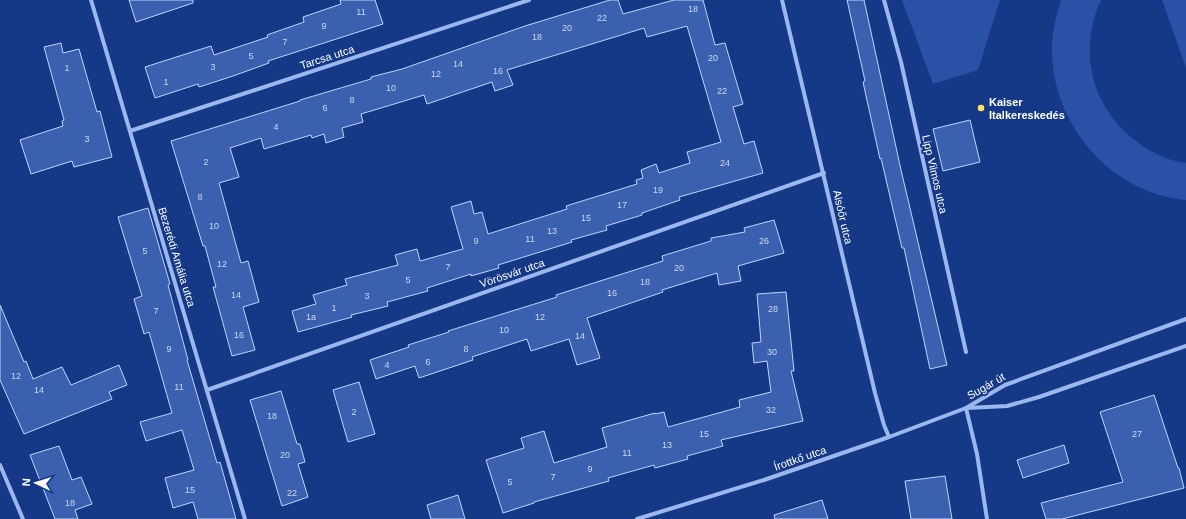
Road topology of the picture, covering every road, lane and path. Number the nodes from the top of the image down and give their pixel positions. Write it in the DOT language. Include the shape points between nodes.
graph roads {
  1 [pos="91,0"];
  2 [pos="529,0"];
  3 [pos="782,0"];
  4 [pos="884,0"];
  5 [pos="130,131"];
  6 [pos="824,173"];
  7 [pos="1186,319"];
  8 [pos="1186,346"];
  9 [pos="966,352"];
  10 [pos="207,390"];
  11 [pos="966,408"];
  12 [pos="889,437"];
  13 [pos="0,465"];
  14 [pos="23,519"];
  15 [pos="245,519"];
  16 [pos="638,519"];
  17 [pos="987,519"];
  1 -- 5 [label="street, Bezerédi Amália utca"];
  2 -- 5 [label="street, Tarcsa utca"];
  3 -- 6 [label="street, Alsóőr utca"];
  4 -- 9 [label="street, Lipp Vilmos utca" via="901,62"];
  5 -- 10 [label="street, Bezerédi Amália utca"];
  6 -- 10 [label="street, Vörösvár utca"];
  6 -- 12 [label="street, Alsóőr utca" via="875,393"];
  7 -- 11 [label="street, Sugár út" via="1005,385"];
  8 -- 11 [label="street, Sugár út" via="1039,397 1007,406"];
  10 -- 15 [label="street, Bezerédi Amália utca"];
  11 -- 12 [label="street, Írottkő utca"];
  11 -- 17 [label="street" via="977,454"];
  12 -- 16 [label="street, Írottkő utca" via="764,480"];
  13 -- 14 [label="street"];
}
